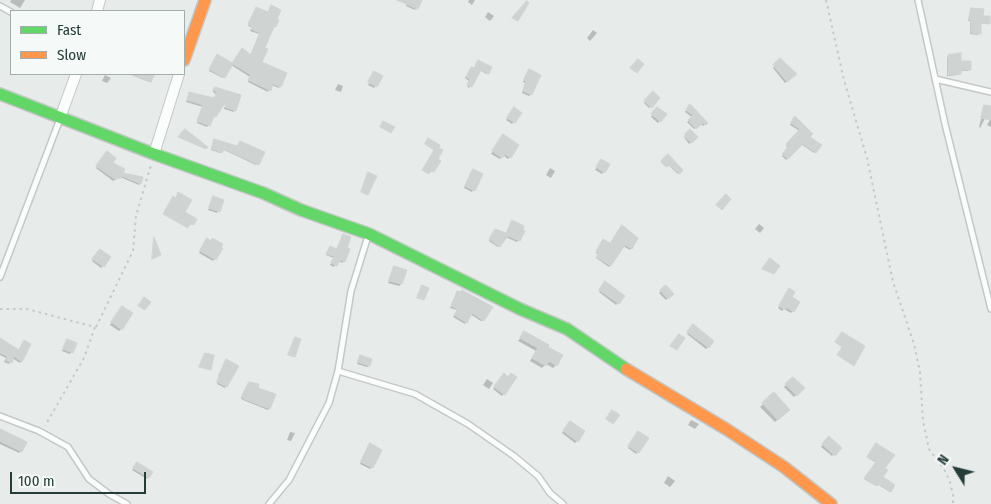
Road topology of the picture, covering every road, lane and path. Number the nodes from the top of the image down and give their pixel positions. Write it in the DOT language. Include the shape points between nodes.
graph roads {
  1 [pos="204,0"];
  2 [pos="826,0"];
  3 [pos="918,0"];
  4 [pos="185,57"];
  5 [pos="76,75"];
  6 [pos="180,75"];
  7 [pos="935,79"];
  8 [pos="991,92"];
  9 [pos="0,94"];
  10 [pos="60,118"];
  11 [pos="154,154"];
  12 [pos="369,234"];
  13 [pos="0,277"];
  14 [pos="0,309"];
  15 [pos="991,309"];
  16 [pos="93,332"];
  17 [pos="338,371"];
  18 [pos="0,416"];
  19 [pos="41,432"];
  20 [pos="127,504"];
  21 [pos="270,504"];
  22 [pos="563,504"];
  23 [pos="831,504"];
  24 [pos="953,504"];
  1 -- 4 [label="street"];
  2 -- 24 [label="path" via="844,80 867,158 893,282 914,344 929,449 950,482"];
  3 -- 7 [label="lane"];
  5 -- 10 [label="street"];
  6 -- 11 [label="street"];
  7 -- 8 [label="lane"];
  7 -- 15 [label="lane"];
  9 -- 10 [label="street"];
  10 -- 11 [label="street"];
  10 -- 13 [label="lane"];
  11 -- 12 [label="street"];
  11 -- 16 [label="path" via="136,216 133,251"];
  12 -- 17 [label="lane" via="350,291"];
  12 -- 23 [label="street" via="567,329 620,365 726,428"];
  14 -- 16 [label="path" via="27,309 95,327"];
  16 -- 19 [label="path" via="84,358"];
  17 -- 21 [label="lane" via="329,403 289,480"];
  17 -- 22 [label="lane" via="416,394 468,424 538,476"];
  18 -- 19 [label="lane"];
  19 -- 20 [label="lane" via="68,447 89,479"];
}
